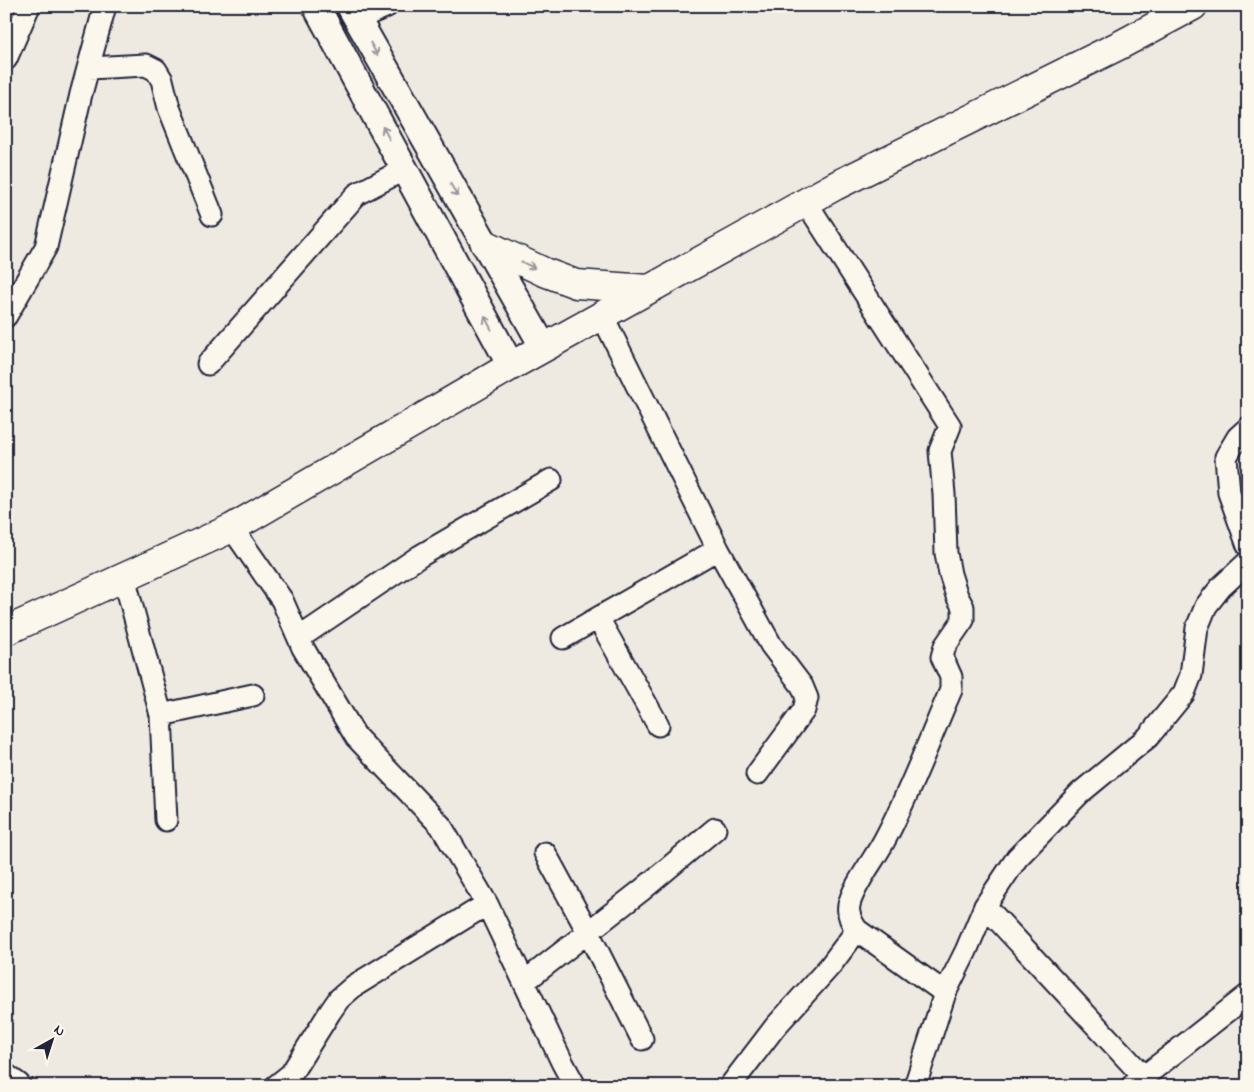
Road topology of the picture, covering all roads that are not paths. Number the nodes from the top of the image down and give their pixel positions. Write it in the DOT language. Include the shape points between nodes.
graph roads {
  1 [pos="29,6"];
  2 [pos="105,6"];
  3 [pos="316,6"];
  4 [pos="387,6"];
  5 [pos="1193,6"];
  6 [pos="353,13"];
  7 [pos="6,59"];
  8 [pos="89,68"];
  9 [pos="405,168"];
  10 [pos="806,202"];
  11 [pos="212,215"];
  12 [pos="484,244"];
  13 [pos="648,289"];
  14 [pos="602,315"];
  15 [pos="6,316"];
  16 [pos="544,348"];
  17 [pos="208,364"];
  18 [pos="511,366"];
  19 [pos="1248,428"];
  20 [pos="552,480"];
  21 [pos="232,528"];
  22 [pos="1248,546"];
  23 [pos="718,549"];
  24 [pos="1248,562"];
  25 [pos="124,577"];
  26 [pos="598,618"];
  27 [pos="6,631"];
  28 [pos="299,638"];
  29 [pos="563,638"];
  30 [pos="253,695"];
  31 [pos="161,715"];
  32 [pos="658,725"];
  33 [pos="757,774"];
  34 [pos="166,820"];
  35 [pos="715,828"];
  36 [pos="545,853"];
  37 [pos="487,904"];
  38 [pos="984,906"];
  39 [pos="857,930"];
  40 [pos="588,932"];
  41 [pos="524,982"];
  42 [pos="944,993"];
  43 [pos="1245,1003"];
  44 [pos="642,1039"];
  45 [pos="6,1078"];
  46 [pos="1137,1081"];
  47 [pos="288,1082"];
  48 [pos="17,1086"];
  49 [pos="575,1086"];
  50 [pos="730,1086"];
  51 [pos="915,1086"];
  1 -- 7 [label="street"];
  2 -- 8 [label="street"];
  9 -- 3 [label="street, one-way"];
  4 -- 6 [label="street"];
  5 -- 10 [label="main road"];
  6 -- 12 [label="street, one-way"];
  8 -- 11 [label="street" via="146,65 156,70"];
  8 -- 15 [label="street" via="46,248"];
  9 -- 17 [label="street" via="357,194"];
  18 -- 9 [label="street, one-way"];
  10 -- 13 [label="main road"];
  10 -- 39 [label="street" via="950,426 940,450 946,553 963,607 963,620 942,657 951,677 951,690 884,841 851,897 848,908"];
  12 -- 13 [label="main road, one-way" via="576,284"];
  12 -- 16 [label="street"];
  13 -- 14 [label="main road"];
  14 -- 16 [label="main road"];
  14 -- 23 [label="street"];
  16 -- 18 [label="main road"];
  18 -- 21 [label="main road"];
  19 -- 22 [label="street" via="1238,436 1226,457 1229,493"];
  20 -- 28 [label="street" via="420,556"];
  21 -- 25 [label="main road"];
  21 -- 28 [label="street" via="282,600"];
  23 -- 26 [label="street"];
  23 -- 33 [label="street" via="771,645 802,686 807,698 804,710"];
  24 -- 38 [label="street" via="1206,606 1197,628 1191,675 1184,694 1148,737 1080,793 1017,858"];
  25 -- 27 [label="main road"];
  25 -- 31 [label="street"];
  26 -- 29 [label="street"];
  26 -- 32 [label="street"];
  28 -- 37 [label="street" via="356,737 441,826"];
  30 -- 31 [label="street"];
  31 -- 34 [label="street"];
  35 -- 40 [label="street"];
  36 -- 40 [label="street"];
  37 -- 41 [label="street"];
  37 -- 47 [label="street" via="354,986 339,999"];
  38 -- 42 [label="street"];
  38 -- 46 [label="street"];
  39 -- 42 [label="street"];
  39 -- 50 [label="street"];
  40 -- 41 [label="street"];
  40 -- 44 [label="street"];
  41 -- 49 [label="street"];
  42 -- 51 [label="street"];
  43 -- 46 [label="street"];
  45 -- 48 [label="street"];
}
